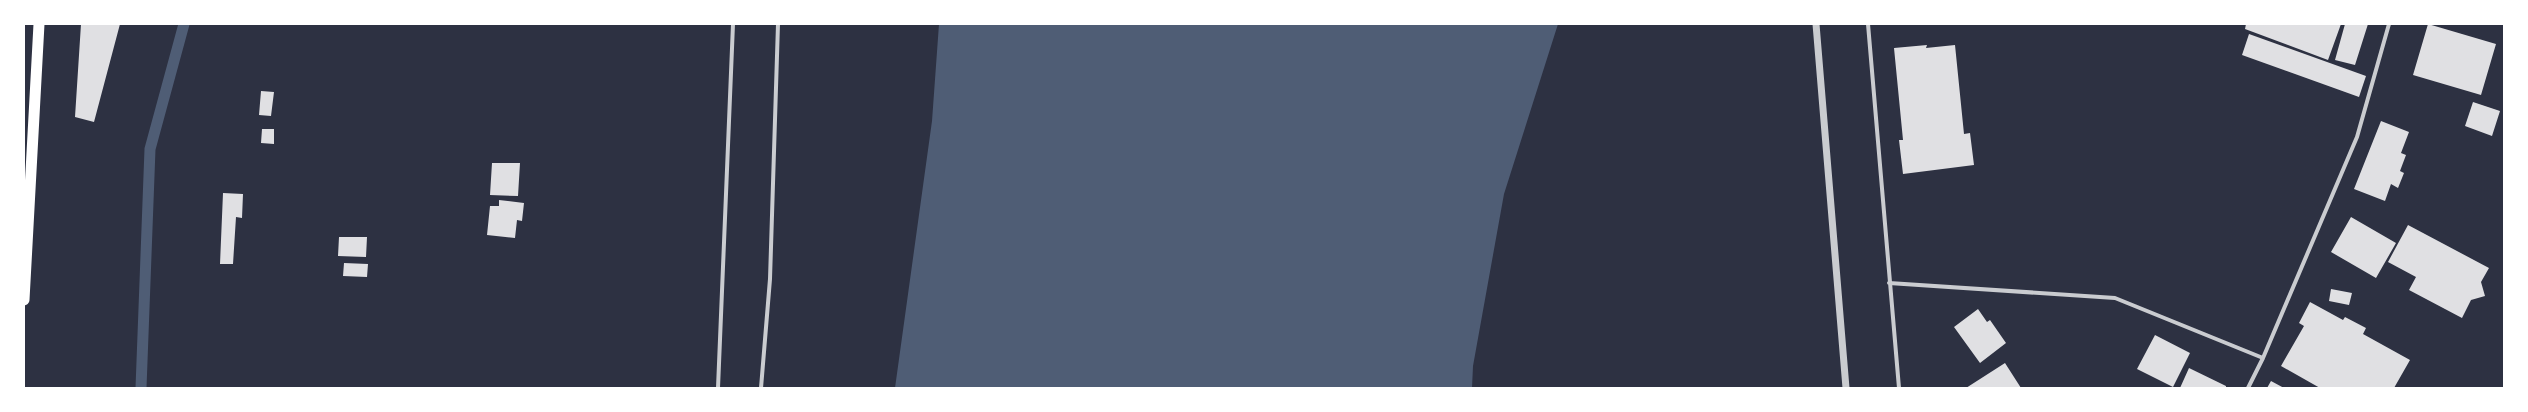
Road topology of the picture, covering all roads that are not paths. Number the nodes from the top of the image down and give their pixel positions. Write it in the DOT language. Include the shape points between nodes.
graph roads {
  1 [pos="39,24"];
  2 [pos="733,24"];
  3 [pos="778,24"];
  4 [pos="1816,24"];
  5 [pos="1868,24"];
  6 [pos="2389,24"];
  7 [pos="1890,283"];
  8 [pos="24,300"];
  9 [pos="2263,358"];
  10 [pos="718,388"];
  11 [pos="761,388"];
  12 [pos="1846,388"];
  13 [pos="1899,388"];
  14 [pos="2248,388"];
  1 -- 8 [label="highway"];
  2 -- 10 [label="street"];
  3 -- 11 [label="street" via="770,279"];
  4 -- 12 [label="street"];
  5 -- 7 [label="street"];
  6 -- 9 [label="street" via="2357,137"];
  7 -- 9 [label="street" via="2115,298"];
  7 -- 13 [label="street"];
  9 -- 14 [label="street"];
}
